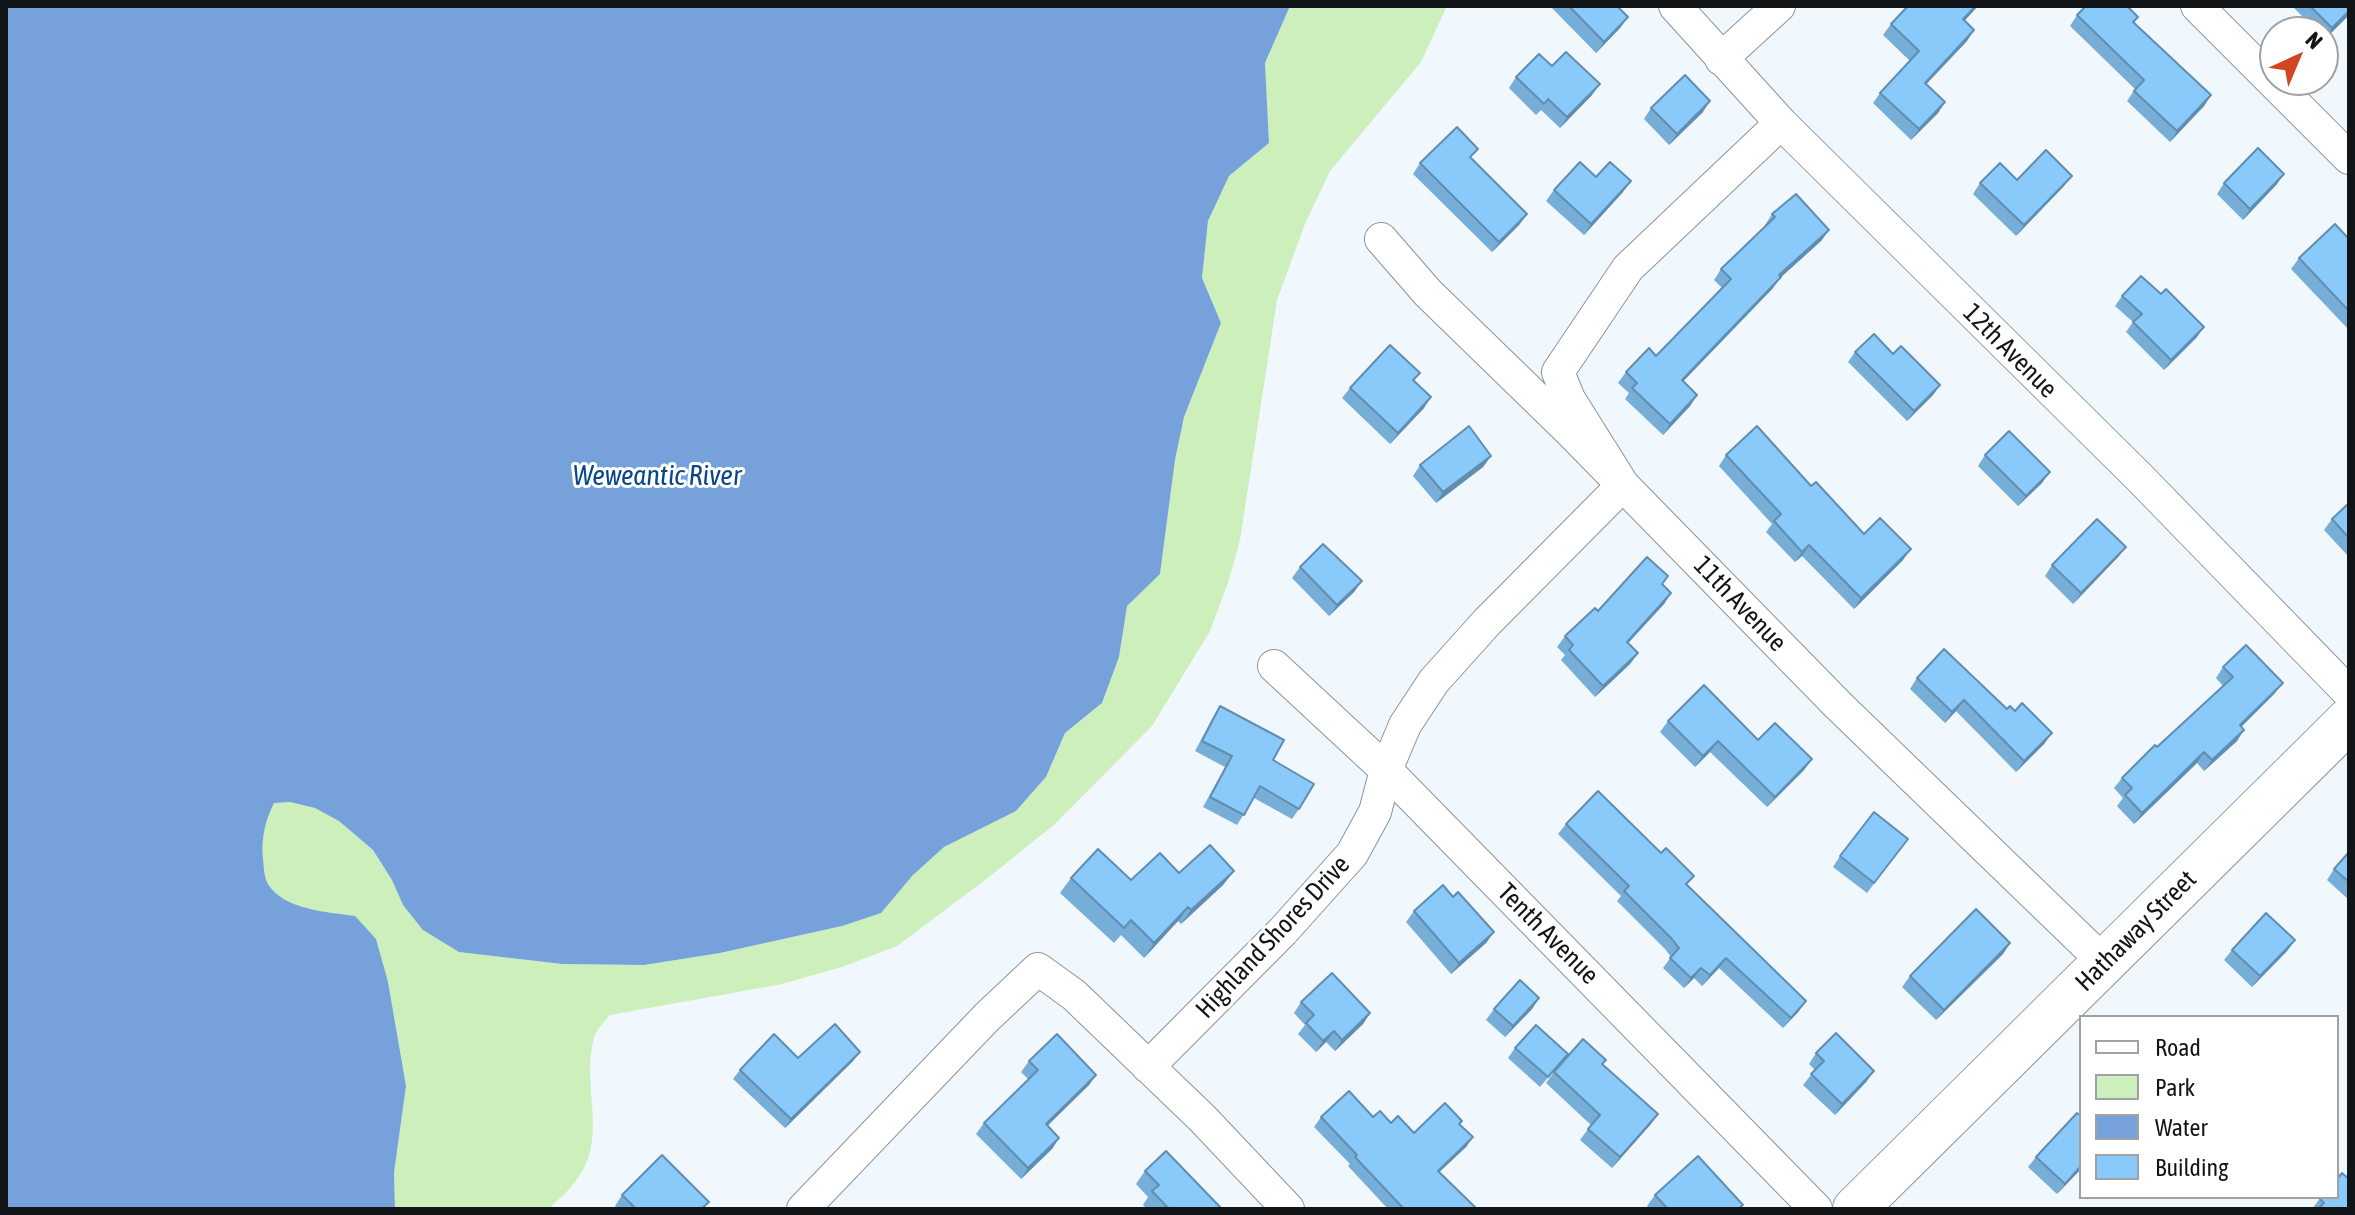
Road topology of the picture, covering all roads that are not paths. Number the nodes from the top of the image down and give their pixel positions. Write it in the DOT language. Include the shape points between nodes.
graph roads {
  1 [pos="1675,6"];
  2 [pos="1779,6"];
  3 [pos="2197,6"];
  4 [pos="1721,59"];
  5 [pos="1781,123"];
  6 [pos="2349,158"];
  7 [pos="1381,239"];
  8 [pos="1623,485"];
  9 [pos="1274,666"];
  10 [pos="2349,693"];
  11 [pos="2349,720"];
  12 [pos="1386,770"];
  13 [pos="2105,963"];
  14 [pos="1148,1067"];
  15 [pos="803,1209"];
  16 [pos="1288,1209"];
  17 [pos="1816,1209"];
  18 [pos="1855,1209"];
  1 -- 4 [label="street, 12th Avenue"];
  2 -- 4 [label="street"];
  3 -- 6 [label="street"];
  4 -- 5 [label="street, 12th Avenue"];
  5 -- 8 [label="street" via="1628,268 1558,372"];
  5 -- 10 [label="street, 12th Avenue"];
  7 -- 8 [label="street, 11th Avenue" via="1438,303"];
  8 -- 12 [label="street, Highland Shores Drive" via="1434,681 1405,725"];
  8 -- 13 [label="street, 11th Avenue" via="1838,705"];
  9 -- 12 [label="street, Tenth Avenue"];
  11 -- 13 [label="street, Hathaway Street"];
  12 -- 14 [label="street, Highland Shores Drive" via="1375,812 1352,854"];
  12 -- 17 [label="street, Tenth Avenue"];
  13 -- 18 [label="street, Hathaway Street"];
  14 -- 15 [label="street" via="1074,995 1038,969"];
  14 -- 16 [label="street"];
}
